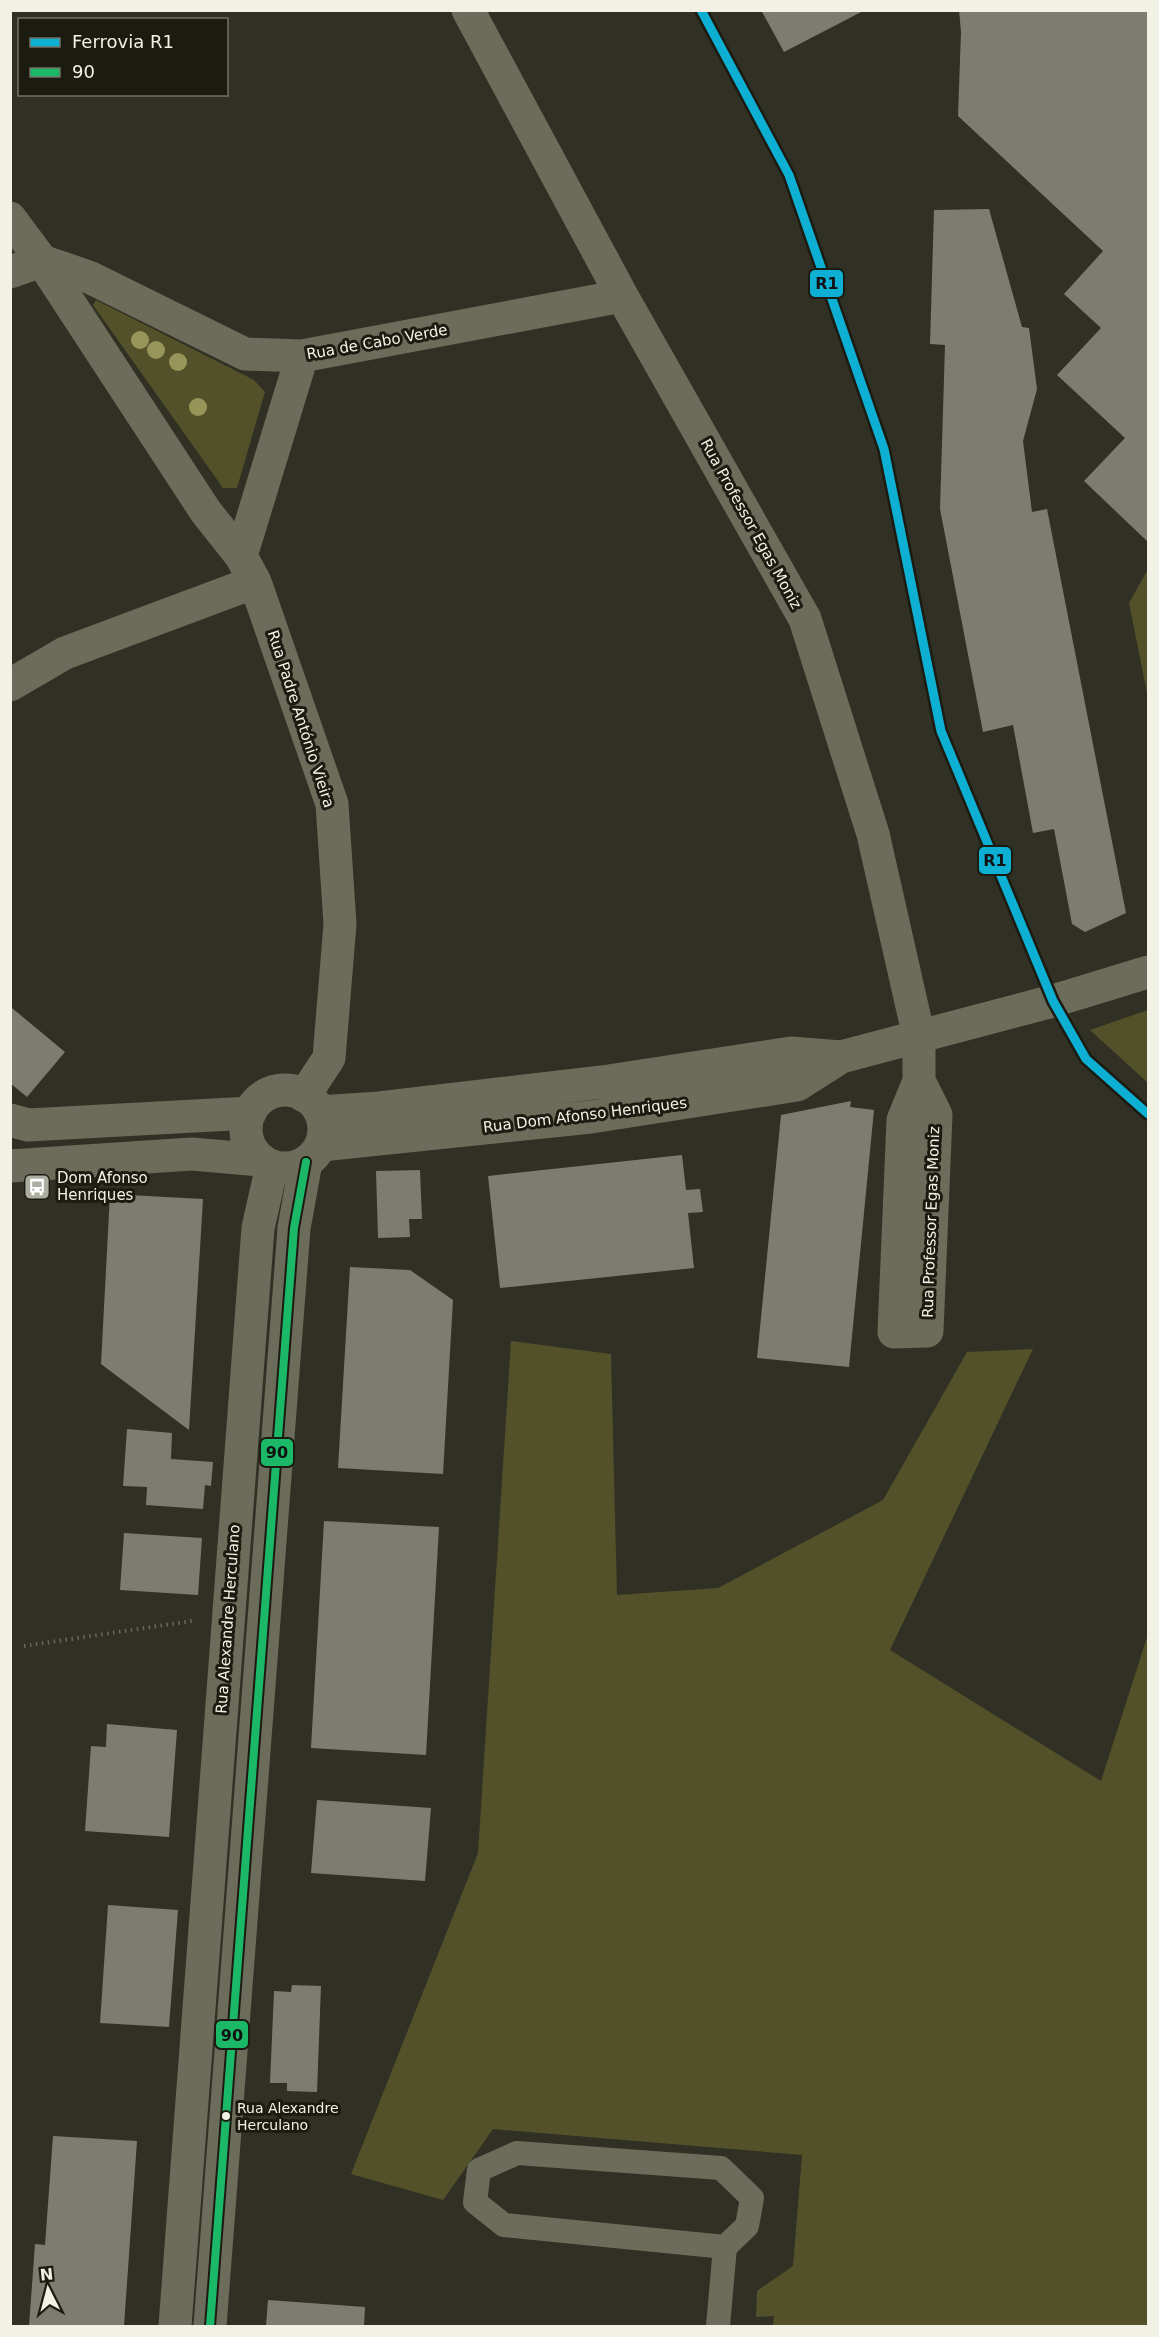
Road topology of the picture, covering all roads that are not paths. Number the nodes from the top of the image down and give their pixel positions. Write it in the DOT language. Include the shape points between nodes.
graph roads {
  1 [pos="468,10"];
  2 [pos="10,218"];
  3 [pos="42,261"];
  4 [pos="10,272"];
  5 [pos="622,296"];
  6 [pos="302,356"];
  7 [pos="248,569"];
  8 [pos="10,685"];
  9 [pos="1149,972"];
  10 [pos="919,1037"];
  11 [pos="841,1057"];
  12 [pos="919,1081"];
  13 [pos="312,1104"];
  14 [pos="249,1113"];
  15 [pos="10,1120"];
  16 [pos="314,1153"];
  17 [pos="266,1163"];
  18 [pos="10,1166"];
  19 [pos="186,2181"];
  20 [pos="221,2185"];
  21 [pos="725,2247"];
  22 [pos="175,2326"];
  23 [pos="210,2326"];
  24 [pos="718,2326"];
  1 -- 5 [label="street, Rua Professor Egas Moniz"];
  2 -- 3 [label="street, Rua Padre António Vieira"];
  3 -- 4 [label="street"];
  3 -- 6 [label="street, Rua de Cabo Verde" via="89,277 245,354"];
  3 -- 7 [label="street, Rua Padre António Vieira" via="206,512"];
  5 -- 6 [label="street, Rua de Cabo Verde"];
  5 -- 10 [label="street, Rua Professor Egas Moniz" via="805,619 873,834"];
  6 -- 7 [label="street"];
  7 -- 8 [label="street" via="65,653"];
  7 -- 13 [label="street, Rua Padre António Vieira" via="332,804 340,924 330,1058"];
  9 -- 10 [label="street, Rua Dom Afonso Henriques"];
  10 -- 11 [label="street, Rua Dom Afonso Henriques"];
  10 -- 12 [label="street, Rua Professor Egas Moniz"];
  11 -- 13 [label="street, Rua Dom Afonso Henriques" via="791,1053 602,1082 379,1107"];
  11 -- 16 [label="street, Rua Dom Afonso Henriques" via="797,1085"];
  12 -- 12 [label="street, Rua Professor Egas Moniz" via="903,1120 894,1332 927,1332 936,1115"];
  13 -- 14 [label="street, Rua Dom Afonso Henriques" via="293,1091 280,1090 257,1102"];
  13 -- 16 [label="street" via="324,1123"];
  14 -- 15 [label="street" via="28,1125"];
  14 -- 17 [label="street" via="247,1138 252,1150"];
  16 -- 17 [label="street, Rua Dom Afonso Henriques" via="296,1167"];
  16 -- 20 [label="street" via="294,1228"];
  17 -- 18 [label="street, Rua Dom Afonso Henriques" via="192,1154"];
  17 -- 19 [label="street, Rua Alexandre Herculano"];
  19 -- 20 [label="street"];
  19 -- 22 [label="street, Rua Alexandre Herculano"];
  20 -- 23 [label="street"];
  21 -- 21 [label="lane" via="747,2226 752,2198 721,2168 517,2153 479,2170 475,2202 504,2224"];
  21 -- 24 [label="lane"];
}
